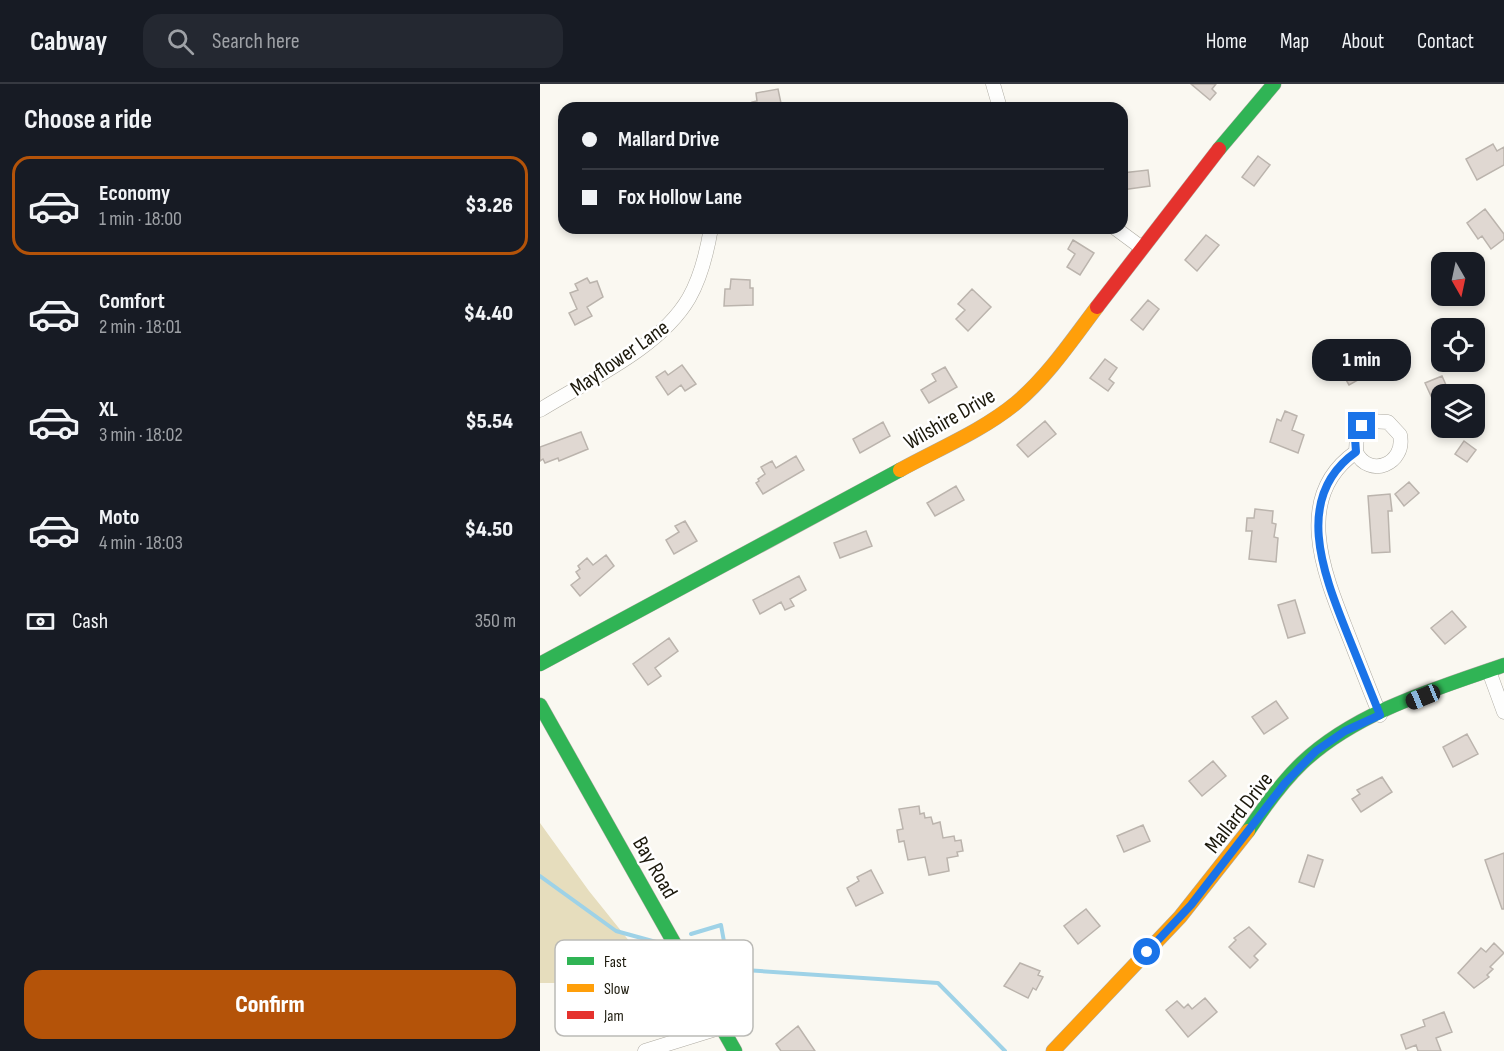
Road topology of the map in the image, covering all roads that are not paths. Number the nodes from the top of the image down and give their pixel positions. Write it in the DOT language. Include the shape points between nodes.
graph roads {
  1 [pos="993,84"];
  2 [pos="1274,84"];
  3 [pos="998,102"];
  4 [pos="710,234"];
  5 [pos="1123,234"];
  6 [pos="1142,248"];
  7 [pos="540,411"];
  8 [pos="1356,452"];
  9 [pos="540,664"];
  10 [pos="1504,665"];
  11 [pos="1489,670"];
  12 [pos="540,705"];
  13 [pos="1504,712"];
  14 [pos="1380,715"];
  15 [pos="673,940"];
  16 [pos="693,1036"];
  17 [pos="727,1036"];
  18 [pos="645,1051"];
  19 [pos="735,1051"];
  20 [pos="1053,1051"];
  1 -- 3 [label="street"];
  2 -- 6 [label="street, Wilshire Drive" via="1245,115"];
  4 -- 7 [label="street, Mayflower Lane" via="698,280 670,324 641,348"];
  5 -- 6 [label="street"];
  6 -- 9 [label="street, Wilshire Drive" via="1042,378 990,421"];
  8 -- 14 [label="street" via="1338,466 1330,481 1319,515 1318,541 1329,586"];
  10 -- 11 [label="street, Mallard Drive"];
  11 -- 13 [label="street"];
  11 -- 14 [label="street, Mallard Drive"];
  12 -- 15 [label="street, Bay Road"];
  14 -- 20 [label="street, Mallard Drive" via="1345,731 1316,751 1285,783 1184,913"];
  16 -- 18 [label="street"];
  17 -- 19 [label="street, Bay Road"];
}
